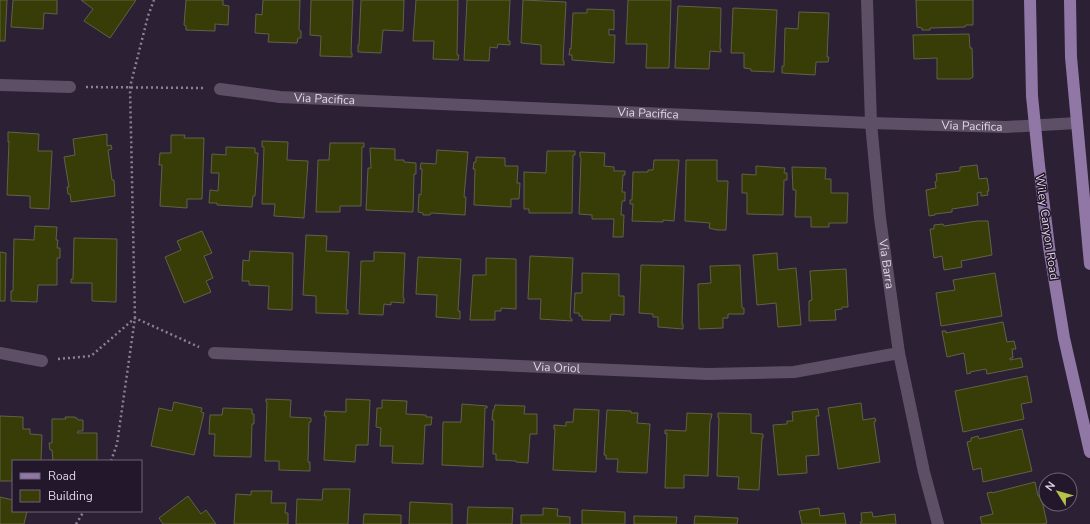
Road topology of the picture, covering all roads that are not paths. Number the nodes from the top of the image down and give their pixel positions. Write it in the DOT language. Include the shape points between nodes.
graph roads {
  1 [pos="867,0"];
  2 [pos="1030,0"];
  3 [pos="1070,0"];
  4 [pos="0,85"];
  5 [pos="70,87"];
  6 [pos="220,89"];
  7 [pos="870,123"];
  8 [pos="1077,123"];
  9 [pos="1034,125"];
  10 [pos="1090,264"];
  11 [pos="0,353"];
  12 [pos="214,353"];
  13 [pos="899,353"];
  14 [pos="42,361"];
  15 [pos="1090,452"];
  16 [pos="938,524"];
  1 -- 7 [label="street, Via Barra"];
  2 -- 9 [label="main road, Wiley Canyon Road"];
  3 -- 8 [label="main road" via="1071,57"];
  4 -- 5 [label="street"];
  6 -- 7 [label="street, Via Pacifica" via="280,97"];
  7 -- 9 [label="street, Via Pacifica" via="1006,127"];
  7 -- 13 [label="street, Via Barra"];
  8 -- 9 [label="street, Via Pacifica"];
  8 -- 10 [label="main road"];
  9 -- 15 [label="main road, Wiley Canyon Road" via="1049,247 1064,338"];
  11 -- 14 [label="street"];
  12 -- 13 [label="street, Via Oriol" via="708,374 794,372"];
  13 -- 16 [label="street, Via Barra" via="924,472"];
}
